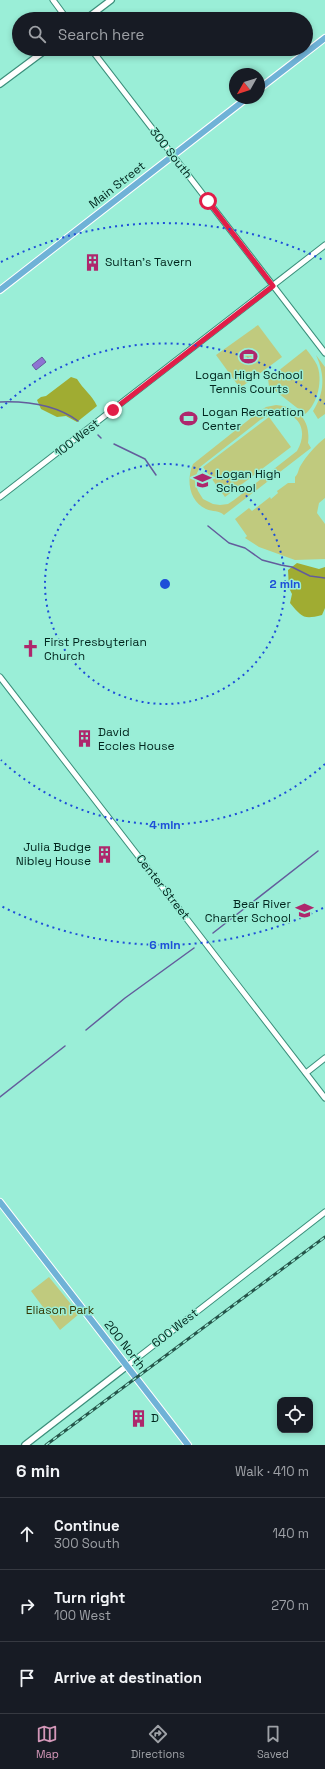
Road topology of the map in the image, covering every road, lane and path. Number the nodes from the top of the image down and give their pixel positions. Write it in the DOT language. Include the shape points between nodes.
graph roads {
  1 [pos="52,0"];
  2 [pos="111,0"];
  3 [pos="61,12"];
  4 [pos="95,12"];
  5 [pos="325,38"];
  6 [pos="313,47"];
  7 [pos="37,56"];
  8 [pos="96,56"];
  9 [pos="302,56"];
  10 [pos="0,84"];
  11 [pos="265,84"];
  12 [pos="239,104"];
  13 [pos="173,155"];
  14 [pos="325,246"];
  15 [pos="273,286"];
  16 [pos="0,290"];
  17 [pos="325,353"];
  18 [pos="0,497"];
  19 [pos="0,677"];
  20 [pos="325,1058"];
  21 [pos="306,1073"];
  22 [pos="325,1098"];
  23 [pos="0,1202"];
  24 [pos="325,1212"];
  25 [pos="127,1366"];
  26 [pos="25,1445"];
  27 [pos="188,1445"];
  1 -- 3 [label="street"];
  2 -- 4 [label="main road"];
  5 -- 6 [label="highway"];
  7 -- 10 [label="main road"];
  8 -- 13 [label="street, 300 South"];
  9 -- 11 [label="highway"];
  12 -- 13 [label="highway, Main Street"];
  13 -- 15 [label="street, 300 South"];
  13 -- 16 [label="highway, Main Street"];
  14 -- 15 [label="street, 100 West"];
  15 -- 17 [label="street, 300 South"];
  15 -- 18 [label="street, 100 West"];
  19 -- 21 [label="street, Center Street"];
  20 -- 21 [label="street"];
  21 -- 22 [label="street, Center Street"];
  23 -- 25 [label="highway, 200 North"];
  24 -- 25 [label="street, 600 West"];
  25 -- 26 [label="main road, 600 West"];
  25 -- 27 [label="highway, 200 North"];
}
